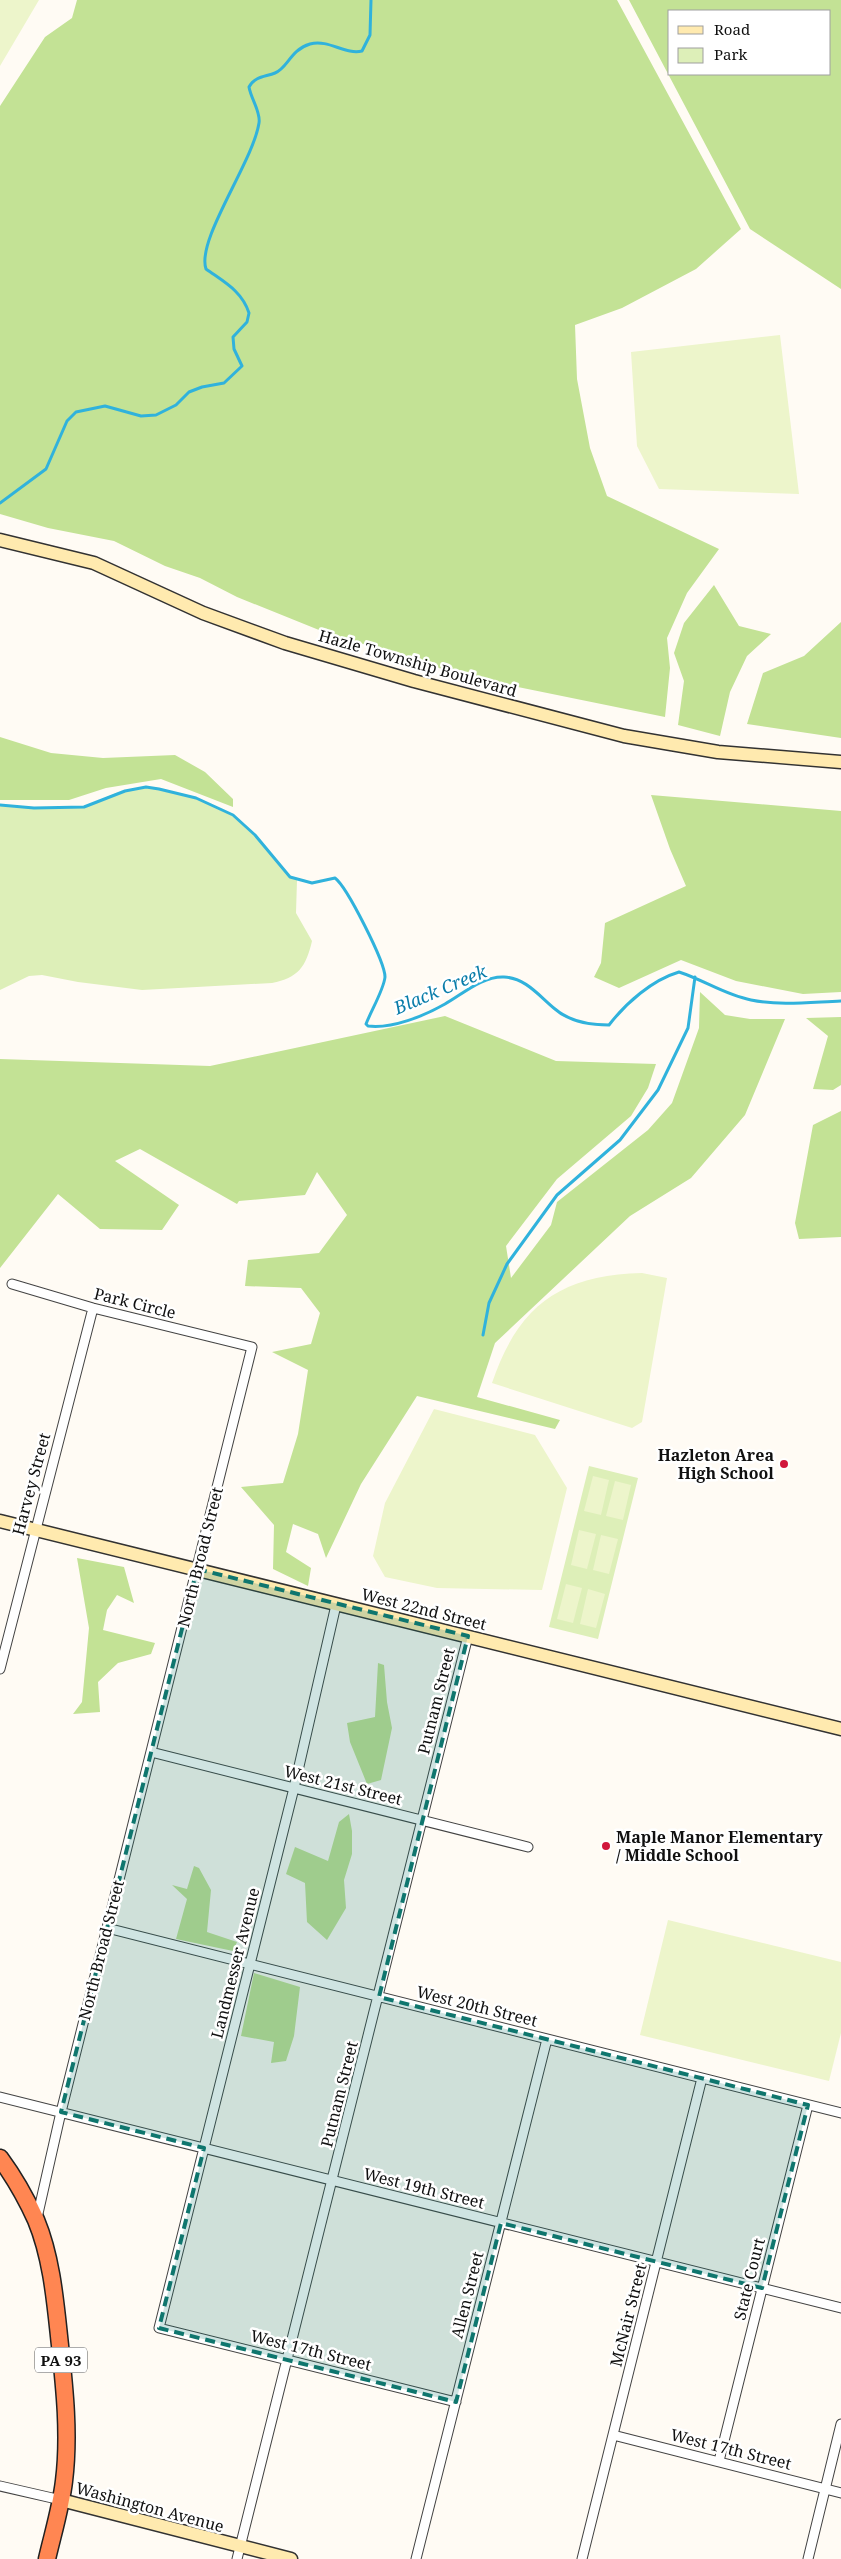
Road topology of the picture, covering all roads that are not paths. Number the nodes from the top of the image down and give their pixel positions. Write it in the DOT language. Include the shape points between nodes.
graph roads {
  1 [pos="0,540"];
  2 [pos="841,762"];
  3 [pos="12,1284"];
  4 [pos="93,1308"];
  5 [pos="252,1347"];
  6 [pos="0,1521"];
  7 [pos="35,1529"];
  8 [pos="197,1569"];
  9 [pos="336,1605"];
  10 [pos="468,1636"];
  11 [pos="0,1669"];
  12 [pos="841,1729"];
  13 [pos="151,1752"];
  14 [pos="294,1788"];
  15 [pos="422,1821"];
  16 [pos="528,1847"];
  17 [pos="107,1928"];
  18 [pos="250,1964"];
  19 [pos="378,1997"];
  20 [pos="546,2039"];
  21 [pos="702,2078"];
  22 [pos="0,2097"];
  23 [pos="808,2104"];
  24 [pos="61,2112"];
  25 [pos="841,2113"];
  26 [pos="204,2148"];
  27 [pos="0,2158"];
  28 [pos="333,2180"];
  29 [pos="36,2221"];
  30 [pos="501,2223"];
  31 [pos="657,2262"];
  32 [pos="762,2288"];
  33 [pos="841,2308"];
  34 [pos="159,2328"];
  35 [pos="288,2360"];
  36 [pos="456,2402"];
  37 [pos="841,2424"];
  38 [pos="614,2435"];
  39 [pos="719,2461"];
  40 [pos="0,2486"];
  41 [pos="825,2488"];
  42 [pos="841,2493"];
  43 [pos="60,2500"];
  44 [pos="238,2553"];
  45 [pos="47,2559"];
  46 [pos="291,2559"];
  47 [pos="416,2559"];
  48 [pos="582,2559"];
  49 [pos="808,2559"];
  1 -- 2 [label="street, Hazle Township Boulevard" via="94,563 212,617 285,643 414,681 624,736 718,752"];
  3 -- 4 [label="street, Park Circle"];
  4 -- 5 [label="street, Park Circle"];
  4 -- 7 [label="street, Harvey Street"];
  5 -- 8 [label="street, North Broad Street"];
  6 -- 7 [label="street, West 22nd Street"];
  7 -- 8 [label="street, West 22nd Street"];
  7 -- 11 [label="street, Harvey Street"];
  8 -- 9 [label="street, West 22nd Street"];
  8 -- 13 [label="street, North Broad Street"];
  9 -- 10 [label="street, West 22nd Street"];
  9 -- 14 [label="street, Landmesser Avenue"];
  10 -- 12 [label="street, West 22nd Street"];
  10 -- 15 [label="street, Putnam Street"];
  13 -- 14 [label="street, West 21st Street"];
  13 -- 17 [label="street, North Broad Street"];
  14 -- 15 [label="street, West 21st Street"];
  14 -- 18 [label="street, Landmesser Avenue"];
  15 -- 16 [label="street, West 21st Street"];
  15 -- 19 [label="street, Putnam Street"];
  17 -- 18 [label="street, West 20th Street"];
  17 -- 24 [label="street, North Broad Street"];
  18 -- 19 [label="street, West 20th Street"];
  18 -- 26 [label="street, Landmesser Avenue"];
  19 -- 20 [label="street, West 20th Street"];
  19 -- 28 [label="street, Putnam Street"];
  20 -- 21 [label="street, West 20th Street"];
  20 -- 30 [label="street, Allen Street"];
  21 -- 23 [label="street, West 20th Street"];
  21 -- 31 [label="street, McNair Street"];
  22 -- 24 [label="street, West 19th Street"];
  23 -- 25 [label="street, West 20th Street"];
  23 -- 32 [label="street, State Court"];
  24 -- 26 [label="street, West 19th Street"];
  24 -- 29 [label="street, North Broad Street"];
  26 -- 28 [label="street, West 19th Street"];
  26 -- 34 [label="street, Landmesser Avenue"];
  27 -- 29 [label="highway, PA 93" via="16,2180"];
  28 -- 30 [label="street, West 19th Street"];
  28 -- 35 [label="street, Putnam Street"];
  29 -- 43 [label="highway, PA 93" via="55,2298 62,2364 66,2455"];
  30 -- 31 [label="street, West 19th Street"];
  30 -- 36 [label="street, Allen Street"];
  31 -- 32 [label="street, West 19th Street"];
  31 -- 38 [label="street, McNair Street"];
  32 -- 33 [label="street, West 19th Street"];
  32 -- 39 [label="street, State Court"];
  34 -- 35 [label="street, West 17th Street"];
  35 -- 36 [label="street, West 17th Street"];
  35 -- 44 [label="street, Putnam Street"];
  36 -- 47 [label="street, Allen Street"];
  37 -- 41 [label="street"];
  38 -- 39 [label="street, West 17th Street"];
  38 -- 48 [label="street, McNair Street"];
  39 -- 41 [label="street, West 17th Street"];
  40 -- 43 [label="street, Washington Avenue"];
  41 -- 42 [label="street, West 17th Street"];
  41 -- 49 [label="street"];
  43 -- 44 [label="street, Washington Avenue"];
  43 -- 45 [label="highway, PA 93"];
  44 -- 46 [label="street, Washington Avenue"];
}
